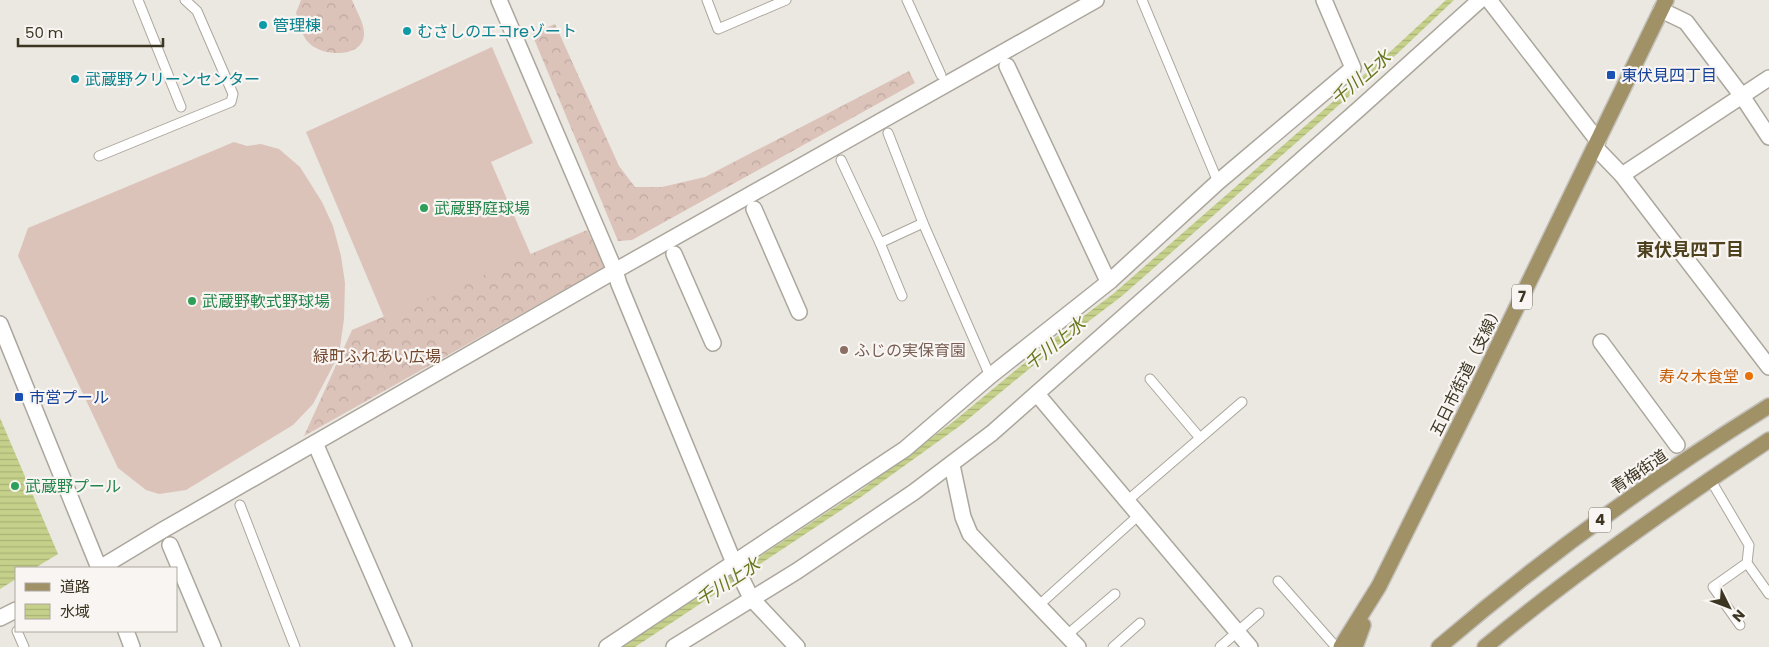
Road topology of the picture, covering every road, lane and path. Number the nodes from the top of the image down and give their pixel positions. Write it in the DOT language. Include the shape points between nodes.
graph roads {
  1 [pos="138,0"];
  2 [pos="185,0"];
  3 [pos="499,0"];
  4 [pos="706,0"];
  5 [pos="786,0"];
  6 [pos="907,0"];
  7 [pos="1096,0"];
  8 [pos="1142,0"];
  9 [pos="1324,0"];
  10 [pos="1480,0"];
  11 [pos="1489,0"];
  12 [pos="1663,5"];
  13 [pos="1007,66"];
  14 [pos="941,75"];
  15 [pos="1769,78"];
  16 [pos="1742,96"];
  17 [pos="181,107"];
  18 [pos="888,133"];
  19 [pos="1769,137"];
  20 [pos="1596,144"];
  21 [pos="99,156"];
  22 [pos="841,160"];
  23 [pos="1622,175"];
  24 [pos="1218,182"];
  25 [pos="754,209"];
  26 [pos="923,223"];
  27 [pos="880,243"];
  28 [pos="674,254"];
  29 [pos="615,271"];
  30 [pos="1110,281"];
  31 [pos="902,296"];
  32 [pos="799,312"];
  33 [pos="0,324"];
  34 [pos="1601,342"];
  35 [pos="713,343"];
  36 [pos="1769,368"];
  37 [pos="990,376"];
  38 [pos="1150,379"];
  39 [pos="1036,394"];
  40 [pos="1242,402"];
  41 [pos="1769,406"];
  42 [pos="1200,438"];
  43 [pos="1769,440"];
  44 [pos="316,443"];
  45 [pos="1677,446"];
  46 [pos="952,465"];
  47 [pos="1710,479"];
  48 [pos="1127,501"];
  49 [pos="240,505"];
  50 [pos="1139,515"];
  51 [pos="170,545"];
  52 [pos="1747,563"];
  53 [pos="100,567"];
  54 [pos="102,567"];
  55 [pos="738,571"];
  56 [pos="1278,581"];
  57 [pos="1375,593"];
  58 [pos="1115,594"];
  59 [pos="1769,594"];
  60 [pos="751,598"];
  61 [pos="1038,606"];
  62 [pos="1259,613"];
  63 [pos="9,614"];
  64 [pos="1140,623"];
  65 [pos="1740,625"];
  66 [pos="15,626"];
  67 [pos="18,632"];
  68 [pos="126,632"];
  69 [pos="1238,632"];
  70 [pos="1067,635"];
  71 [pos="24,647"];
  72 [pos="132,647"];
  73 [pos="213,647"];
  74 [pos="295,647"];
  75 [pos="404,647"];
  76 [pos="607,647"];
  77 [pos="674,647"];
  78 [pos="797,647"];
  79 [pos="1078,647"];
  80 [pos="1113,647"];
  81 [pos="1220,647"];
  82 [pos="1250,647"];
  83 [pos="1336,647"];
  84 [pos="1341,647"];
  85 [pos="1355,647"];
  86 [pos="1439,647"];
  87 [pos="1485,647"];
  1 -- 17 [label="lane"];
  2 -- 21 [label="lane" via="197,10 233,94 231,102"];
  3 -- 29 [label="street"];
  4 -- 5 [label="lane" via="718,29"];
  6 -- 14 [label="lane"];
  7 -- 29 [label="street"];
  8 -- 24 [label="lane"];
  9 -- 24 [label="street" via="1353,68"];
  10 -- 39 [label="street"];
  11 -- 20 [label="street"];
  12 -- 16 [label="street" via="1686,22"];
  12 -- 20 [label="main road, 五日市街道（支線） / 7"];
  13 -- 30 [label="street"];
  15 -- 16 [label="street"];
  16 -- 19 [label="street"];
  16 -- 23 [label="street"];
  18 -- 26 [label="lane"];
  20 -- 23 [label="street"];
  20 -- 57 [label="main road, 五日市街道（支線） / 7"];
  22 -- 27 [label="lane"];
  23 -- 36 [label="street"];
  24 -- 30 [label="street"];
  25 -- 32 [label="street"];
  26 -- 27 [label="lane"];
  26 -- 37 [label="lane"];
  27 -- 31 [label="lane"];
  28 -- 35 [label="street"];
  29 -- 44 [label="street"];
  29 -- 55 [label="street"];
  30 -- 37 [label="street"];
  33 -- 53 [label="street"];
  34 -- 45 [label="street"];
  37 -- 55 [label="street" via="905,449"];
  38 -- 42 [label="lane"];
  39 -- 46 [label="street"];
  39 -- 48 [label="street"];
  40 -- 42 [label="lane"];
  41 -- 86 [label="main road, 青梅街道 / 4" via="1597,522"];
  42 -- 48 [label="lane"];
  43 -- 47 [label="main road, 4"];
  44 -- 54 [label="street"];
  44 -- 75 [label="street"];
  46 -- 60 [label="street" via="797,571"];
  46 -- 61 [label="street" via="970,534"];
  47 -- 52 [label="lane" via="1749,545"];
  47 -- 87 [label="main road, 4" via="1591,563"];
  48 -- 50 [label="street"];
  49 -- 74 [label="lane"];
  50 -- 61 [label="lane"];
  50 -- 69 [label="street"];
  51 -- 73 [label="street"];
  52 -- 59 [label="lane"];
  52 -- 65 [label="lane" via="1713,586"];
  55 -- 60 [label="street"];
  55 -- 76 [label="street"];
  56 -- 83 [label="lane"];
  57 -- 84 [label="main road, 五日市街道（支線） / 7"];
  57 -- 85 [label="main road, 五日市街道（支線） / 7"];
  58 -- 70 [label="lane"];
  60 -- 77 [label="street"];
  60 -- 78 [label="street"];
  61 -- 70 [label="street"];
  62 -- 69 [label="lane"];
  63 -- 66 [label="lane"];
  64 -- 80 [label="lane"];
  67 -- 71 [label="lane"];
  68 -- 72 [label="street"];
  69 -- 81 [label="lane"];
  69 -- 82 [label="street"];
  70 -- 79 [label="street"];
}
